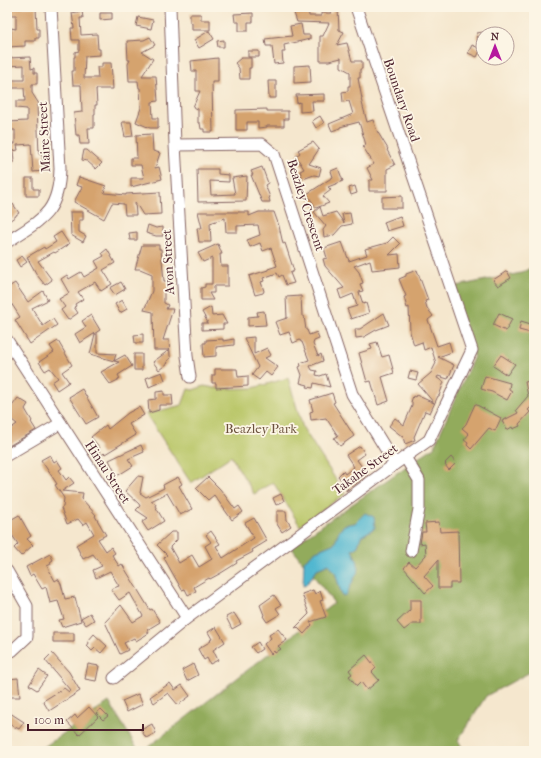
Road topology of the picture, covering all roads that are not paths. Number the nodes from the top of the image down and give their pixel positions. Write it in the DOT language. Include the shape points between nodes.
graph roads {
  1 [pos="51,7"];
  2 [pos="170,7"];
  3 [pos="356,7"];
  4 [pos="175,145"];
  5 [pos="422,202"];
  6 [pos="7,242"];
  7 [pos="7,340"];
  8 [pos="190,378"];
  9 [pos="60,423"];
  10 [pos="7,455"];
  11 [pos="405,457"];
  12 [pos="394,464"];
  13 [pos="411,551"];
  14 [pos="7,571"];
  15 [pos="187,618"];
  16 [pos="12,651"];
  17 [pos="114,678"];
  1 -- 6 [label="street, Maire Street" via="60,184 47,214"];
  2 -- 4 [label="street"];
  3 -- 5 [label="street, Boundary Road"];
  4 -- 8 [label="street, Avon Street"];
  4 -- 12 [label="street, Beazley Crescent" via="262,144 274,154 352,394"];
  5 -- 11 [label="street, Takahe Street" via="472,350 429,440"];
  7 -- 9 [label="street, Hinau Street"];
  9 -- 10 [label="street"];
  9 -- 15 [label="street, Hinau Street"];
  11 -- 12 [label="street, Takahe Street"];
  11 -- 13 [label="street" via="420,480 419,510"];
  12 -- 15 [label="street, Takahe Street"];
  14 -- 16 [label="street" via="27,606 27,637"];
  15 -- 17 [label="street, Takahe Street"];
}
